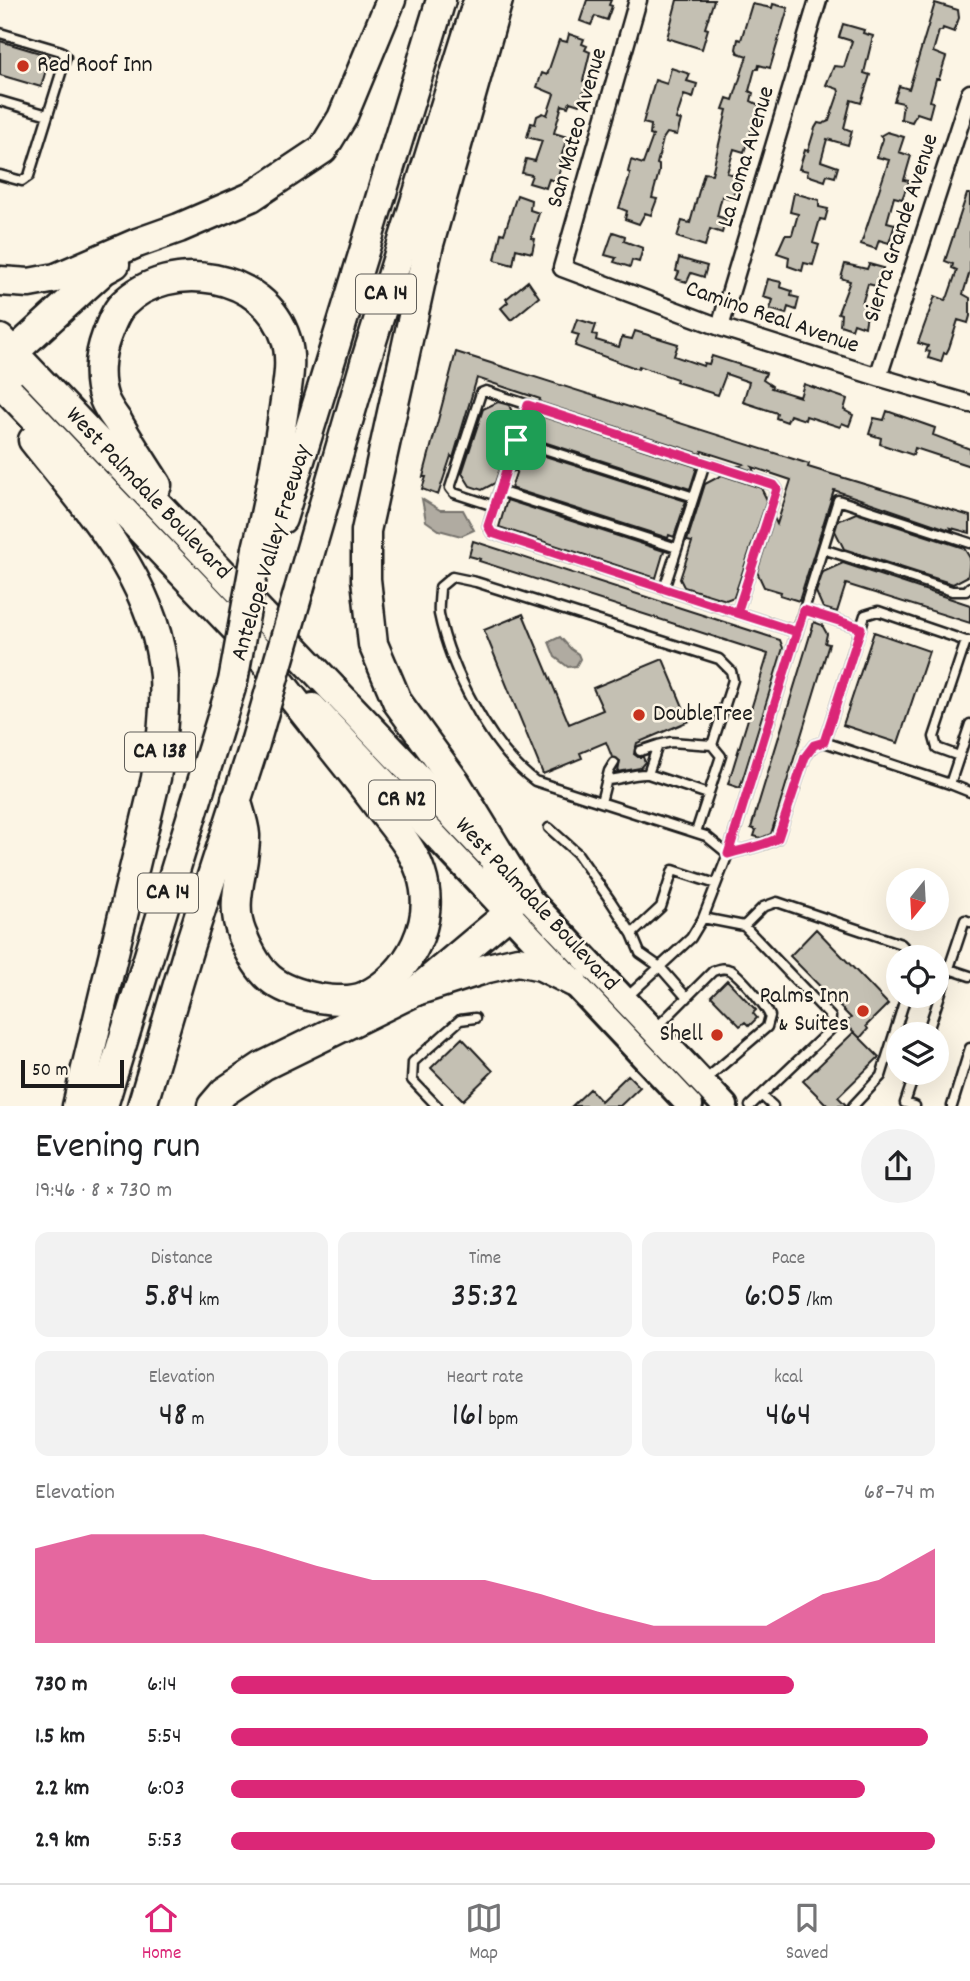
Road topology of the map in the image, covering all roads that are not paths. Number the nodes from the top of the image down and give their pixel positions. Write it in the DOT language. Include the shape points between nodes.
graph roads {
  1 [pos="391,0"];
  2 [pos="441,0"];
  3 [pos="478,0"];
  4 [pos="498,0"];
  5 [pos="638,0"];
  6 [pos="818,0"];
  7 [pos="0,33"];
  8 [pos="970,93"];
  9 [pos="0,101"];
  10 [pos="48,115"];
  11 [pos="0,175"];
  12 [pos="179,228"];
  13 [pos="562,268"];
  14 [pos="0,281"];
  15 [pos="720,327"];
  16 [pos="7,346"];
  17 [pos="878,377"];
  18 [pos="4,390"];
  19 [pos="970,404"];
  20 [pos="528,405"];
  21 [pos="516,440"];
  22 [pos="705,463"];
  23 [pos="499,491"];
  24 [pos="694,497"];
  25 [pos="494,506"];
  26 [pos="970,543"];
  27 [pos="197,546"];
  28 [pos="677,548"];
  29 [pos="823,550"];
  30 [pos="265,551"];
  31 [pos="970,587"];
  32 [pos="664,589"];
  33 [pos="804,610"];
  34 [pos="737,613"];
  35 [pos="861,628"];
  36 [pos="797,632"];
  37 [pos="968,641"];
  38 [pos="258,652"];
  39 [pos="970,724"];
  40 [pos="824,742"];
  41 [pos="658,745"];
  42 [pos="712,745"];
  43 [pos="640,751"];
  44 [pos="959,756"];
  45 [pos="614,762"];
  46 [pos="648,774"];
  47 [pos="608,780"];
  48 [pos="950,784"];
  49 [pos="970,792"];
  50 [pos="708,794"];
  51 [pos="236,799"];
  52 [pos="601,802"];
  53 [pos="549,828"];
  54 [pos="696,832"];
  55 [pos="728,854"];
  56 [pos="716,884"];
  57 [pos="518,905"];
  58 [pos="703,918"];
  59 [pos="970,922"];
  60 [pos="744,926"];
  61 [pos="632,934"];
  62 [pos="902,945"];
  63 [pos="660,967"];
  64 [pos="949,969"];
  65 [pos="970,976"];
  66 [pos="573,982"];
  67 [pos="416,991"];
  68 [pos="687,998"];
  69 [pos="624,1000"];
  70 [pos="902,1008"];
  71 [pos="475,1018"];
  72 [pos="607,1018"];
  73 [pos="653,1031"];
  74 [pos="970,1048"];
  75 [pos="657,1072"];
  76 [pos="702,1082"];
  77 [pos="911,1085"];
  78 [pos="762,1096"];
  79 [pos="904,1105"];
  80 [pos="77,1106"];
  81 [pos="103,1106"];
  82 [pos="142,1106"];
  83 [pos="212,1106"];
  84 [pos="437,1106"];
  85 [pos="690,1106"];
  86 [pos="708,1106"];
  87 [pos="726,1106"];
  88 [pos="750,1106"];
  89 [pos="773,1106"];
  90 [pos="853,1106"];
  91 [pos="915,1106"];
  92 [pos="952,1106"];
  1 -- 12 [label="highway" via="342,118 323,149 251,197"];
  2 -- 30 [label="highway, Antelope Valley Freeway / CA 14"];
  3 -- 51 [label="highway, Antelope Valley Freeway / CA 14, bridge"];
  4 -- 57 [label="highway" via="426,256 366,531 366,579 373,643 398,703 456,783"];
  5 -- 13 [label="street, San Mateo Avenue"];
  6 -- 15 [label="street, La Loma Avenue"];
  7 -- 10 [label="lane" via="65,54"];
  8 -- 17 [label="street, Sierra Grande Avenue"];
  9 -- 10 [label="lane"];
  10 -- 11 [label="lane" via="27,180"];
  12 -- 14 [label="highway" via="56,278 29,283"];
  12 -- 16 [label="highway" via="104,271"];
  13 -- 15 [label="street, Camino Real Avenue"];
  15 -- 17 [label="street, Camino Real Avenue"];
  16 -- 18 [label="highway" via="10,365"];
  16 -- 27 [label="highway, West Palmdale Boulevard"];
  17 -- 19 [label="street, Camino Real Avenue"];
  18 -- 38 [label="highway, West Palmdale Boulevard / CR N2"];
  18 -- 80 [label="highway, CA 138" via="25,430 122,556 155,628 163,675 164,725 156,778"];
  20 -- 21 [label="lane"];
  20 -- 22 [label="lane"];
  20 -- 25 [label="lane" via="481,393 450,488"];
  21 -- 23 [label="lane"];
  21 -- 24 [label="lane"];
  22 -- 24 [label="lane"];
  22 -- 34 [label="lane" via="777,489"];
  23 -- 25 [label="lane"];
  23 -- 28 [label="lane"];
  24 -- 28 [label="lane"];
  25 -- 32 [label="lane" via="488,526 492,533"];
  26 -- 29 [label="lane" via="838,500"];
  27 -- 30 [label="highway" via="104,399 99,375 102,349 123,304 153,284 205,277 242,286 270,310 286,340 289,374"];
  27 -- 57 [label="highway, West Palmdale Boulevard" via="493,857 505,888"];
  28 -- 32 [label="lane"];
  29 -- 31 [label="lane" via="952,591"];
  29 -- 33 [label="lane"];
  30 -- 81 [label="highway, Antelope Valley Freeway / CA 14, bridge" via="233,681"];
  32 -- 34 [label="lane"];
  33 -- 35 [label="lane"];
  33 -- 36 [label="lane"];
  34 -- 36 [label="lane"];
  35 -- 37 [label="lane" via="865,615 878,611"];
  35 -- 40 [label="lane"];
  36 -- 55 [label="lane"];
  37 -- 44 [label="lane" via="934,737 937,748"];
  38 -- 51 [label="highway, West Palmdale Boulevard" via="402,839 421,871 427,898 423,931 408,961 363,997 331,1000 290,993 273,982 258,967 241,933 236,907 245,835"];
  38 -- 57 [label="main road, CR N2"];
  39 -- 44 [label="lane"];
  40 -- 48 [label="lane"];
  40 -- 55 [label="lane" via="814,745 805,757 778,838"];
  41 -- 42 [label="lane"];
  41 -- 43 [label="lane"];
  41 -- 46 [label="lane"];
  42 -- 50 [label="lane" via="721,756"];
  42 -- 52 [label="lane" via="733,680 719,659 452,577 440,587 439,612 460,679 504,751 535,781"];
  44 -- 48 [label="lane"];
  45 -- 47 [label="lane"];
  46 -- 47 [label="lane"];
  46 -- 50 [label="lane"];
  47 -- 52 [label="lane"];
  48 -- 49 [label="lane"];
  50 -- 54 [label="lane"];
  51 -- 82 [label="highway, Antelope Valley Freeway / CA 14"];
  52 -- 54 [label="lane"];
  53 -- 61 [label="lane" via="577,853"];
  54 -- 55 [label="lane"];
  55 -- 56 [label="lane"];
  56 -- 58 [label="lane"];
  56 -- 61 [label="lane" via="673,870 661,907"];
  57 -- 66 [label="main road, West Palmdale Boulevard / CR N2"];
  57 -- 67 [label="highway"];
  57 -- 69 [label="main road, West Palmdale Boulevard / CR N2"];
  58 -- 60 [label="lane"];
  58 -- 63 [label="lane" via="691,938"];
  59 -- 64 [label="lane" via="965,920"];
  60 -- 62 [label="lane" via="763,907 777,902"];
  60 -- 78 [label="lane" via="831,1017 830,1030"];
  61 -- 63 [label="lane" via="640,953"];
  63 -- 68 [label="lane"];
  63 -- 69 [label="lane"];
  64 -- 65 [label="lane"];
  66 -- 67 [label="highway" via="541,966 518,961"];
  66 -- 72 [label="main road, West Palmdale Boulevard / CR N2"];
  67 -- 83 [label="highway" via="263,1066 224,1092"];
  68 -- 73 [label="lane"];
  68 -- 76 [label="lane" via="713,971 727,969 770,1016 761,1033"];
  69 -- 72 [label="main road"];
  69 -- 73 [label="main road, West Palmdale Boulevard / CR N2"];
  70 -- 90 [label="lane" via="881,1076"];
  71 -- 84 [label="lane" via="460,1020 413,1062 412,1080"];
  72 -- 75 [label="main road, West Palmdale Boulevard / CR N2"];
  73 -- 76 [label="main road, West Palmdale Boulevard / CR N2"];
  74 -- 92 [label="lane"];
  75 -- 85 [label="main road, West Palmdale Boulevard / CR N2"];
  75 -- 86 [label="main road" via="674,1076"];
  76 -- 87 [label="main road, West Palmdale Boulevard / CR N2"];
  77 -- 79 [label="lane"];
  78 -- 88 [label="lane"];
  78 -- 89 [label="lane"];
  79 -- 91 [label="lane"];
}
